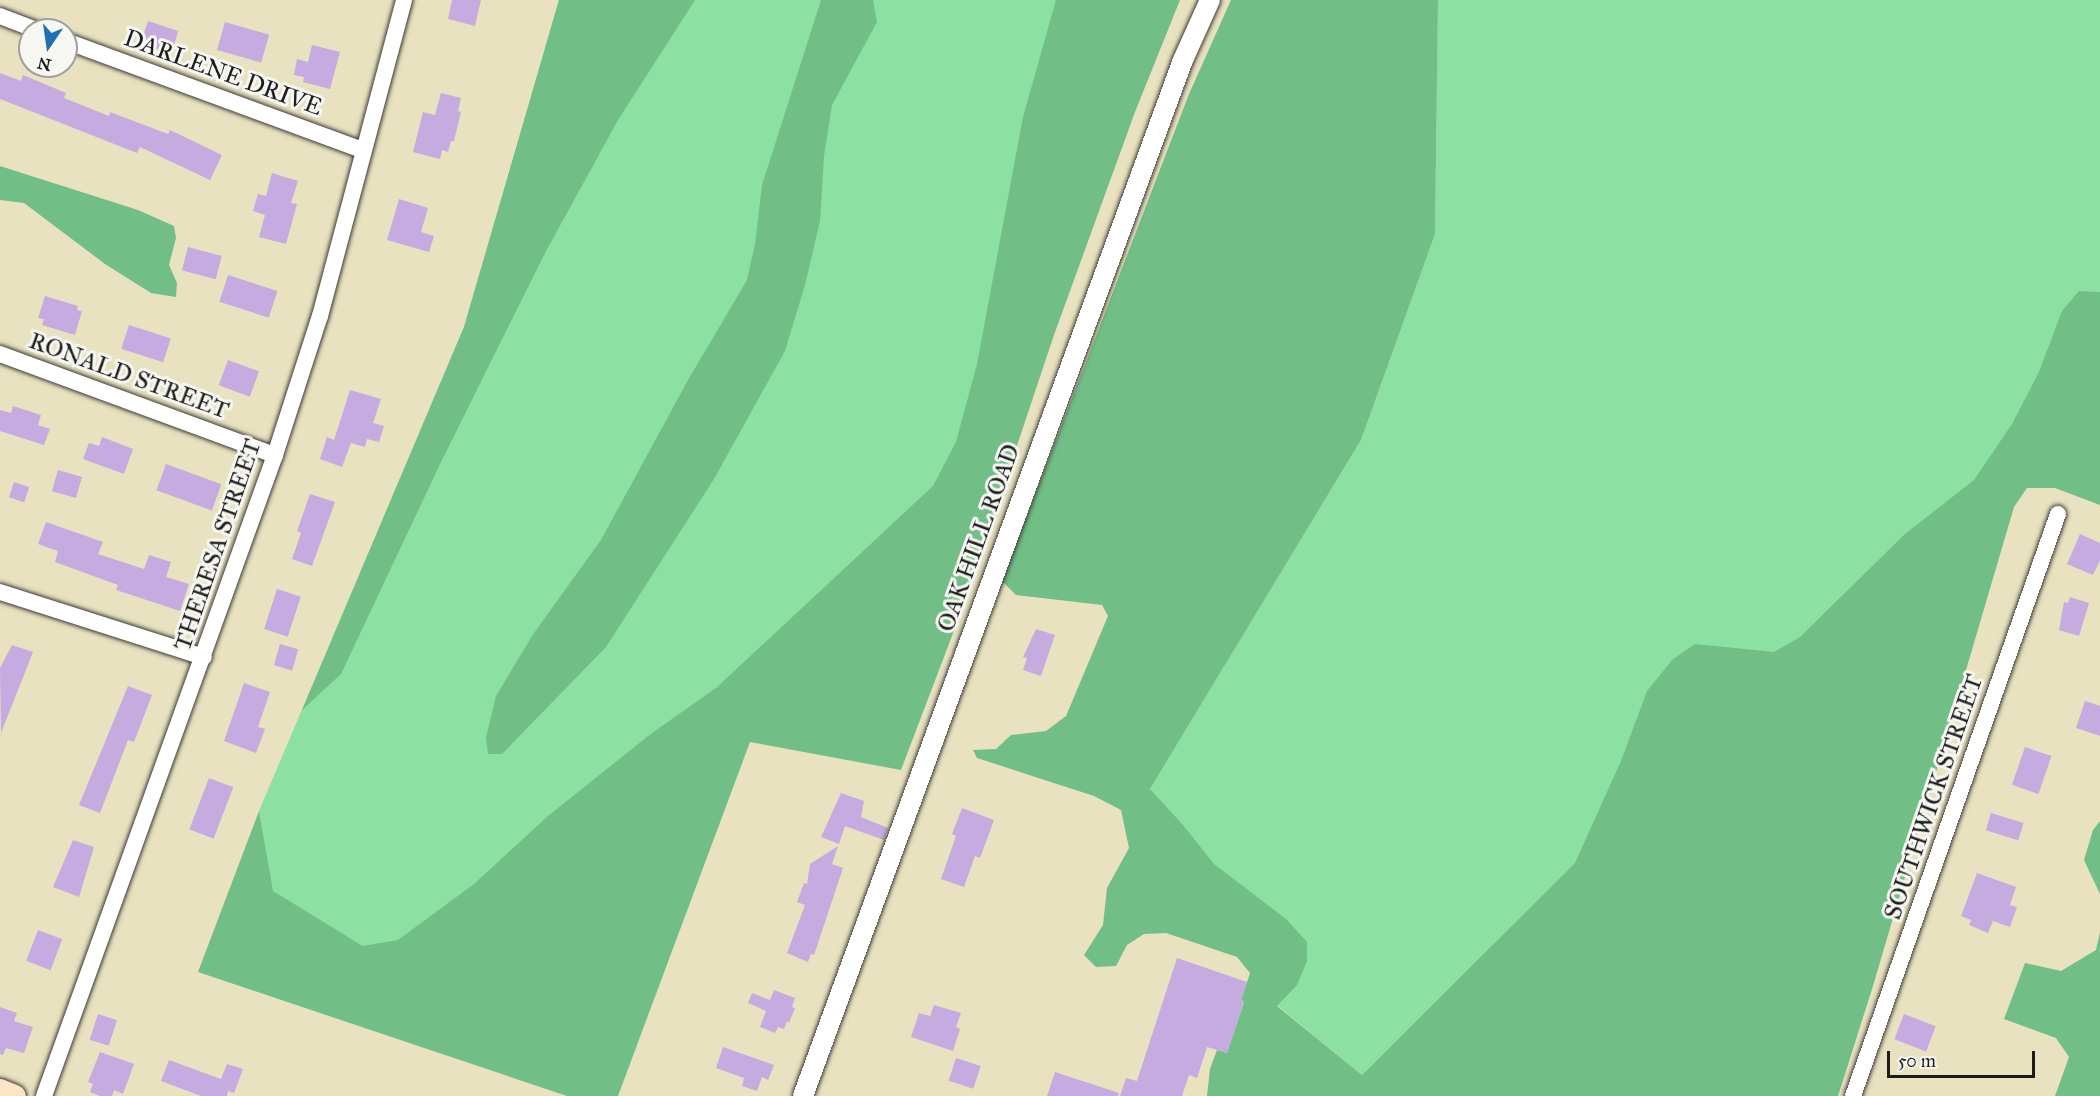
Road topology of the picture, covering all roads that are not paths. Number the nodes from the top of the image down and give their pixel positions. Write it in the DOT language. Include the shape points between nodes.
graph roads {
  1 [pos="404,0"];
  2 [pos="1210,0"];
  3 [pos="0,16"];
  4 [pos="18,23"];
  5 [pos="78,45"];
  6 [pos="363,150"];
  7 [pos="0,354"];
  8 [pos="275,455"];
  9 [pos="2058,514"];
  10 [pos="0,592"];
  11 [pos="204,657"];
  12 [pos="0,1090"];
  13 [pos="15,1096"];
  14 [pos="44,1096"];
  15 [pos="803,1096"];
  16 [pos="1853,1096"];
  1 -- 6 [label="street, THERESA STREET"];
  2 -- 15 [label="street, OAK HILL ROAD" via="1179,71"];
  3 -- 4 [label="street"];
  5 -- 6 [label="street, DARLENE DRIVE"];
  6 -- 8 [label="street, THERESA STREET" via="320,316"];
  7 -- 8 [label="street, RONALD STREET"];
  8 -- 11 [label="street, THERESA STREET"];
  9 -- 16 [label="street, SOUTHWICK STREET"];
  10 -- 11 [label="street"];
  11 -- 14 [label="street, THERESA STREET"];
  12 -- 13 [label="main road"];
}
